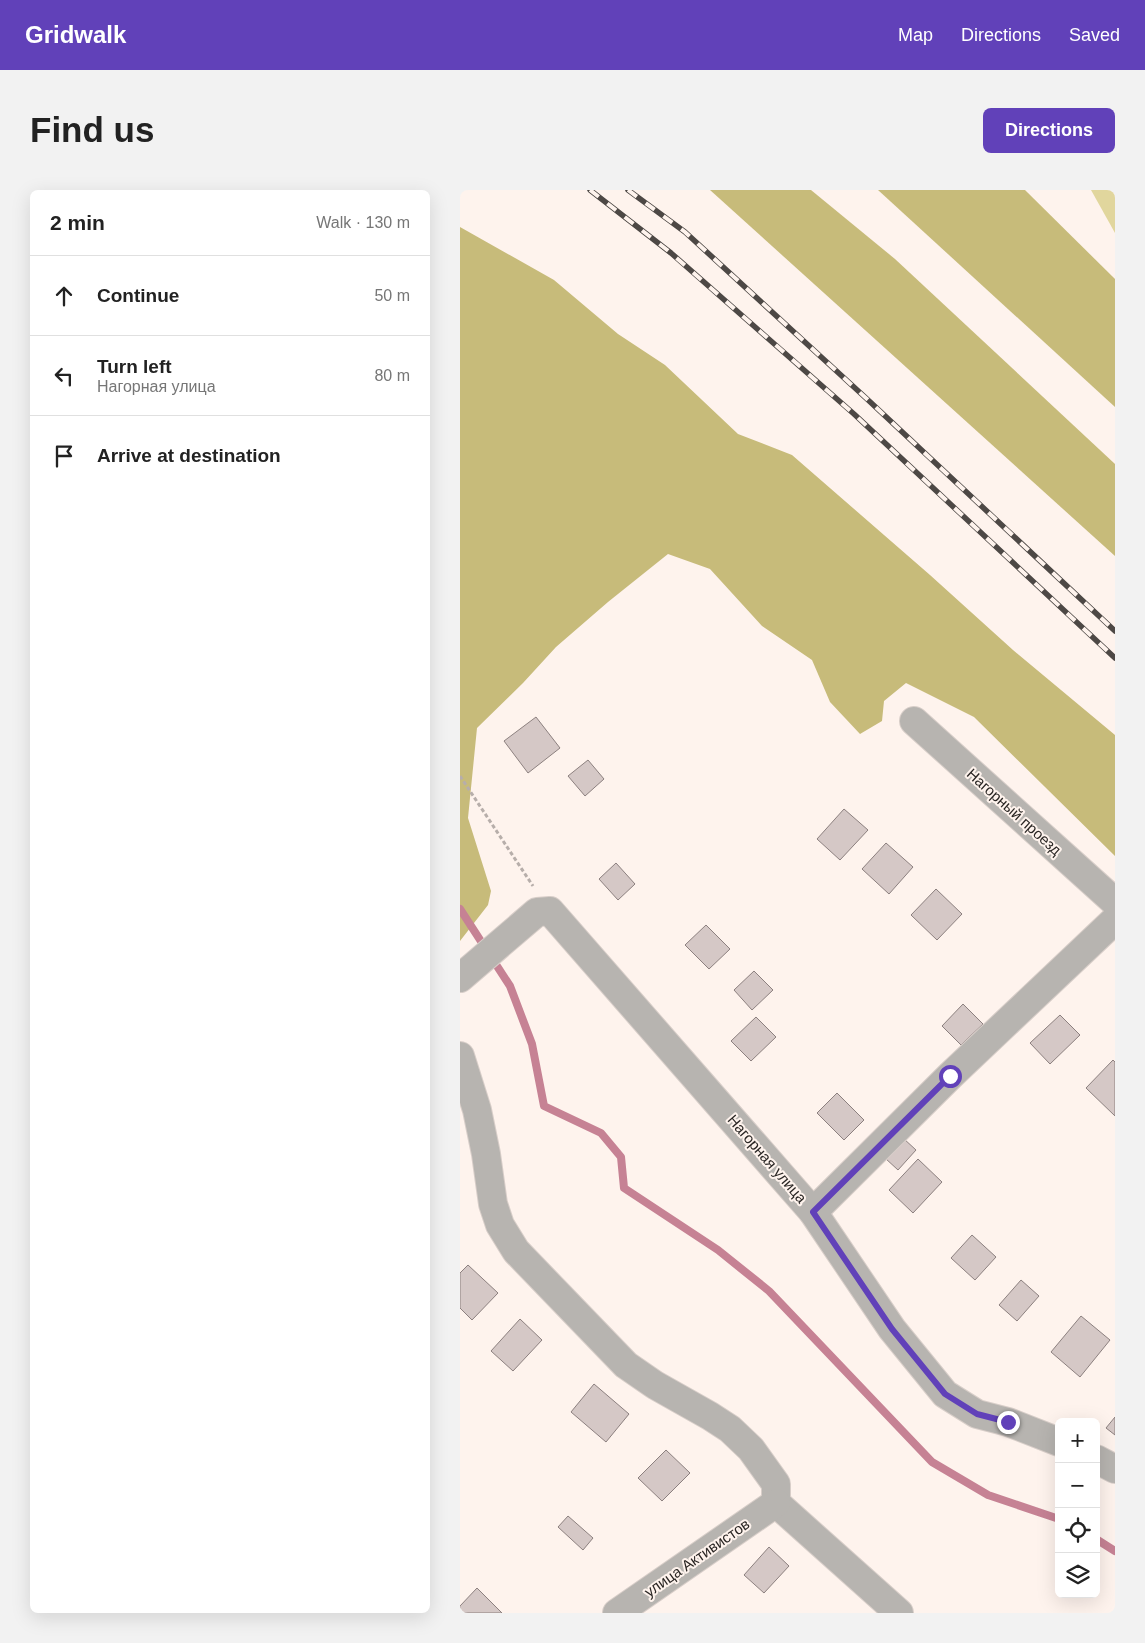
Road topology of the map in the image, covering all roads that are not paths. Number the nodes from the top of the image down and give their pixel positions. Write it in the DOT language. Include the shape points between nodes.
graph roads {
  1 [pos="914,721"];
  2 [pos="1115,902"];
  3 [pos="1115,920"];
  4 [pos="460,978"];
  5 [pos="460,1056"];
  6 [pos="813,1212"];
  7 [pos="1055,1440"];
  8 [pos="1100,1462"];
  9 [pos="1115,1469"];
  10 [pos="776,1503"];
  11 [pos="617,1613"];
  12 [pos="898,1613"];
  1 -- 2 [label="street, Нагорный проезд"];
  3 -- 6 [label="street" via="950,1076"];
  4 -- 6 [label="street, Нагорная улица" via="537,912 550,911"];
  5 -- 10 [label="street" via="477,1110 493,1204 500,1225 516,1251 626,1365 730,1429 751,1449 776,1484"];
  6 -- 7 [label="street, Нагорная улица" via="892,1329 945,1394 977,1414"];
  8 -- 9 [label="street"];
  10 -- 11 [label="street, улица Активистов"];
  10 -- 12 [label="street"];
}
